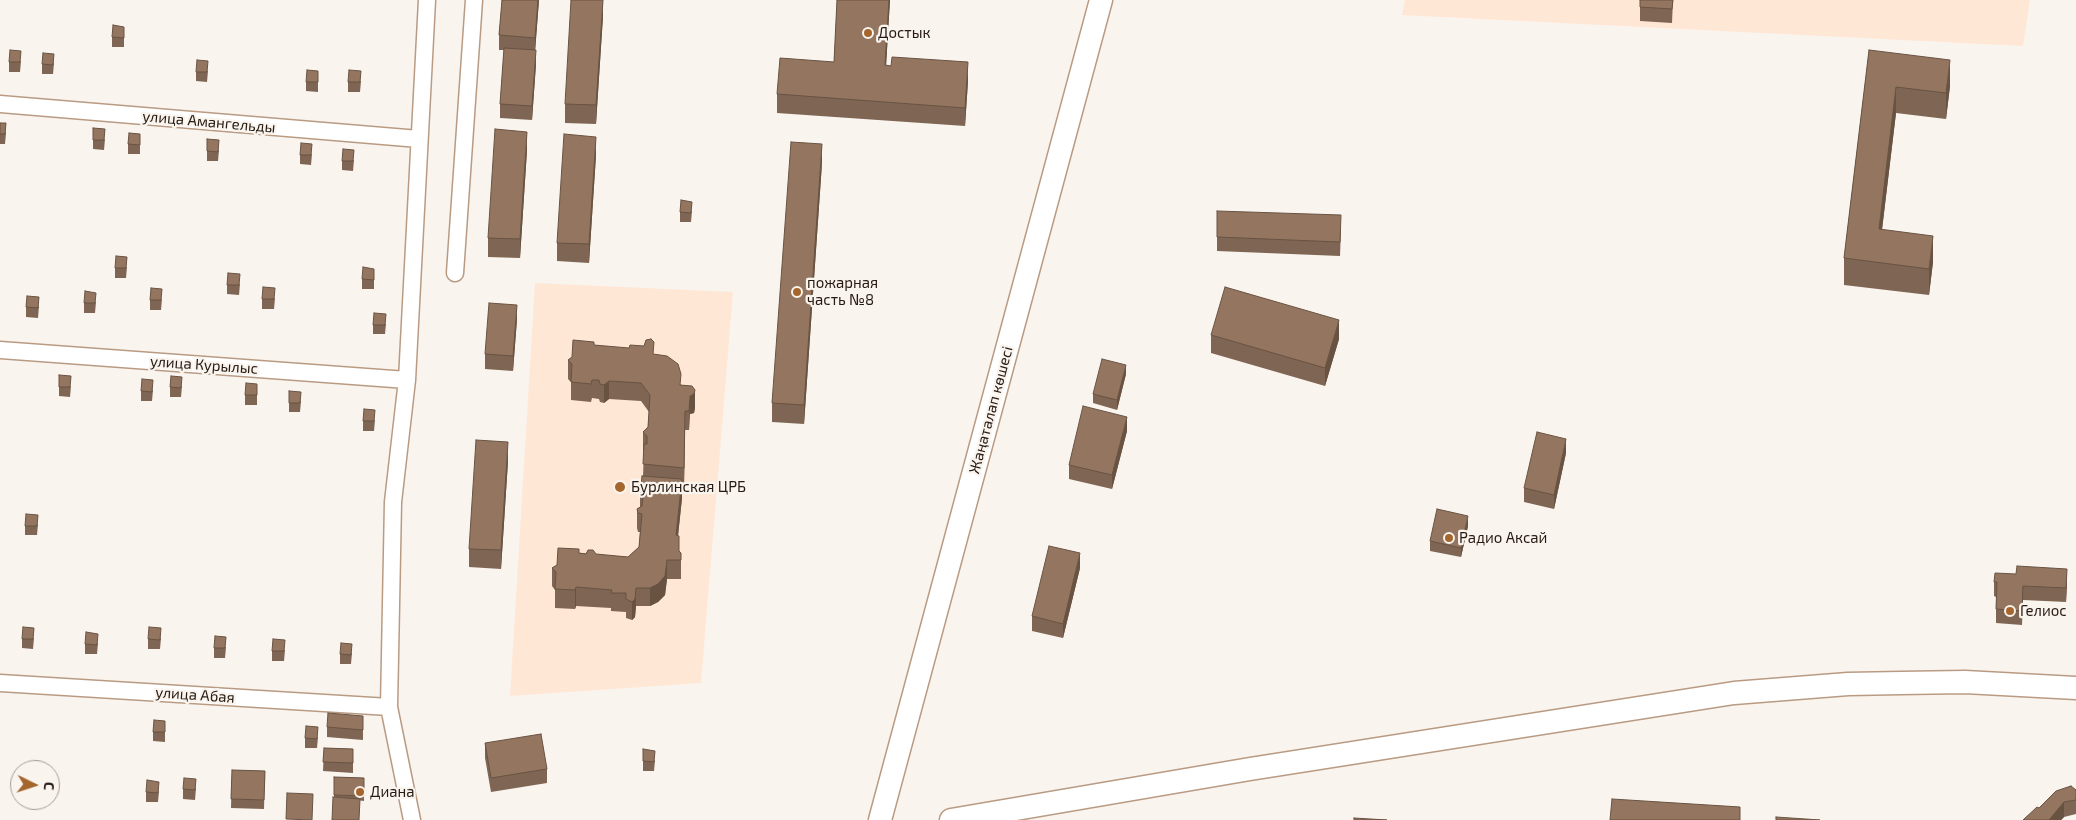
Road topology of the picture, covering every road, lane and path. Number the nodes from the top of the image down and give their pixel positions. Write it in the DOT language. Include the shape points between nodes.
graph roads {
  1 [pos="427,0"];
  2 [pos="474,0"];
  3 [pos="1101,0"];
  4 [pos="0,104"];
  5 [pos="419,139"];
  6 [pos="454,274"];
  7 [pos="0,350"];
  8 [pos="408,380"];
  9 [pos="0,682"];
  10 [pos="2076,688"];
  11 [pos="389,707"];
  12 [pos="412,820"];
  13 [pos="880,820"];
  14 [pos="950,820"];
  1 -- 5 [label="street"];
  2 -- 6 [label="street"];
  3 -- 13 [label="main road, Жаңаталап көшесі"];
  4 -- 5 [label="street, улица Амангельды"];
  5 -- 8 [label="street"];
  7 -- 8 [label="street, улица Курылыс"];
  8 -- 11 [label="street" via="393,502"];
  9 -- 11 [label="street, улица Абая"];
  10 -- 14 [label="main road" via="1965,682 1884,683 1734,694 1250,769"];
  11 -- 12 [label="street"];
}
